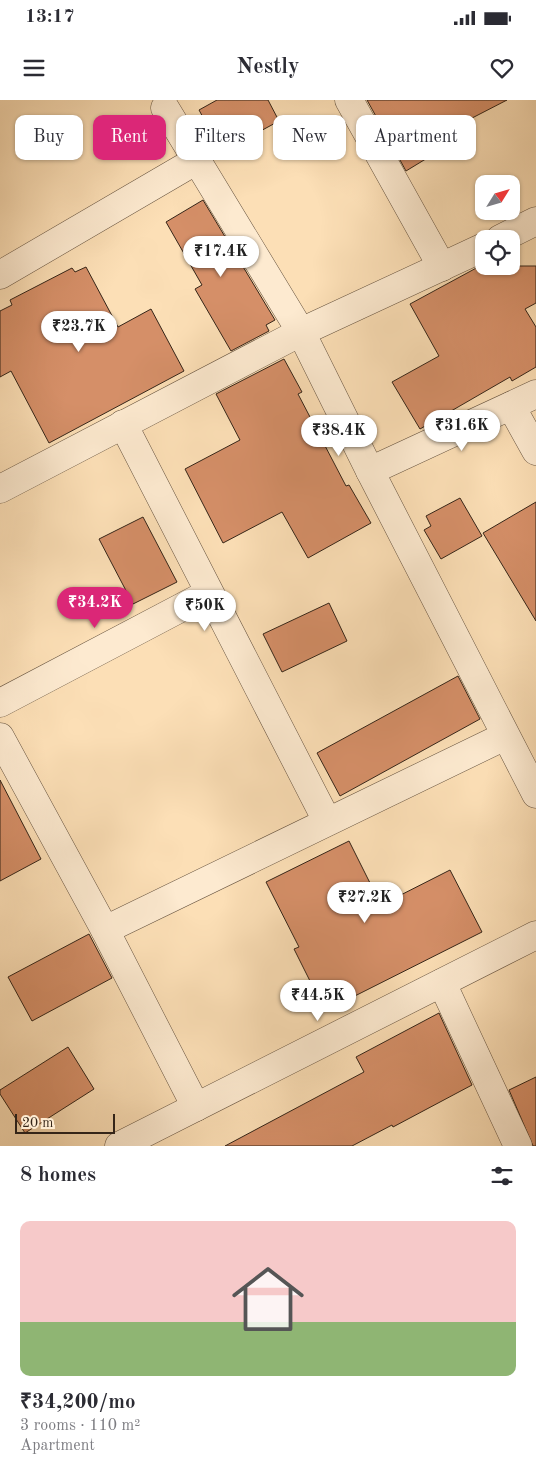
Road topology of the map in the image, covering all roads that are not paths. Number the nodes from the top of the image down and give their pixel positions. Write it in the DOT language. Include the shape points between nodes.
graph roads {
  1 [pos="350,100"];
  2 [pos="165,108"];
  3 [pos="176,126"];
  4 [pos="197,160"];
  5 [pos="536,221"];
  6 [pos="518,230"];
  7 [pos="475,251"];
  8 [pos="442,267"];
  9 [pos="0,275"];
  10 [pos="301,332"];
  11 [pos="536,394"];
  12 [pos="511,406"];
  13 [pos="123,424"];
  14 [pos="536,451"];
  15 [pos="370,471"];
  16 [pos="0,489"];
  17 [pos="209,594"];
  18 [pos="0,702"];
  19 [pos="505,736"];
  20 [pos="0,737"];
  21 [pos="536,794"];
  22 [pos="327,821"];
  23 [pos="105,930"];
  24 [pos="536,935"];
  25 [pos="442,983"];
  26 [pos="196,1107"];
  27 [pos="119,1146"];
  28 [pos="518,1146"];
  1 -- 8 [label="street"];
  2 -- 3 [label="street"];
  4 -- 9 [label="street"];
  4 -- 10 [label="street"];
  5 -- 6 [label="street"];
  7 -- 8 [label="street"];
  8 -- 10 [label="street"];
  10 -- 13 [label="street"];
  10 -- 15 [label="street"];
  11 -- 12 [label="street"];
  12 -- 14 [label="street"];
  12 -- 15 [label="street"];
  13 -- 16 [label="street"];
  13 -- 17 [label="street"];
  15 -- 19 [label="street"];
  17 -- 18 [label="street"];
  17 -- 22 [label="street"];
  19 -- 21 [label="street"];
  19 -- 22 [label="street"];
  20 -- 23 [label="street"];
  22 -- 23 [label="street"];
  23 -- 26 [label="street"];
  24 -- 25 [label="street"];
  25 -- 26 [label="street"];
  25 -- 28 [label="street"];
  26 -- 27 [label="street"];
}
